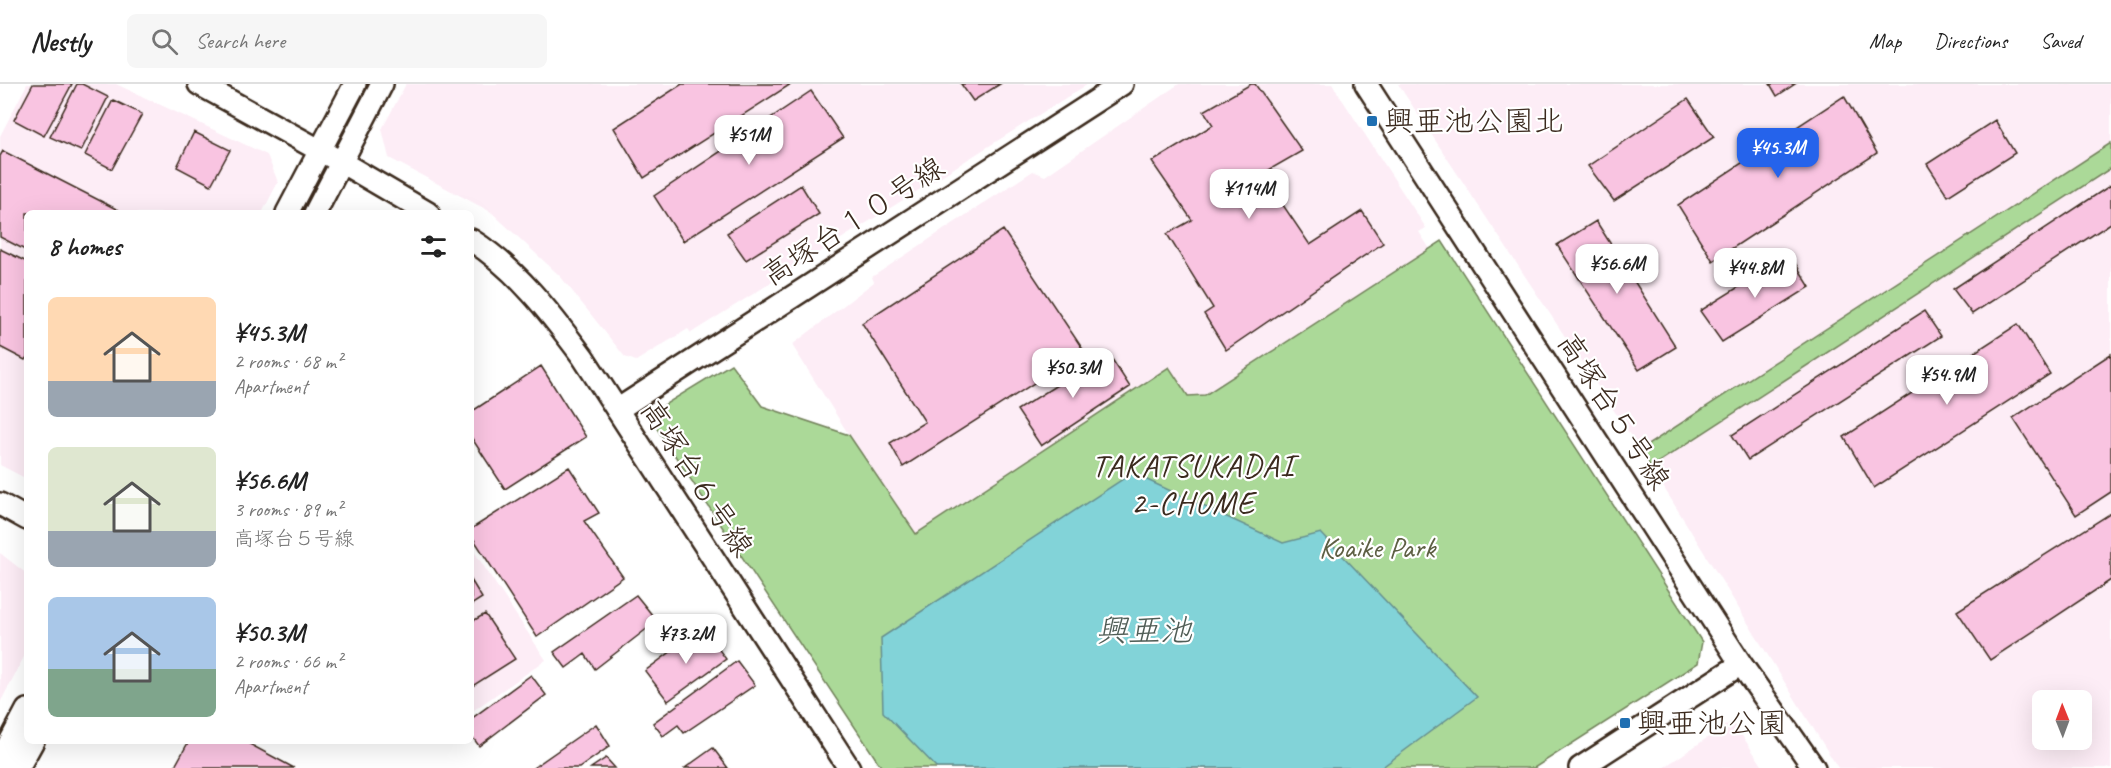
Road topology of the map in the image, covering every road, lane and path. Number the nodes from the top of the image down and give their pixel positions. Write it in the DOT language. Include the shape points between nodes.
graph roads {
  1 [pos="199,84"];
  2 [pos="355,84"];
  3 [pos="382,84"];
  4 [pos="1122,84"];
  5 [pos="1366,84"];
  6 [pos="320,151"];
  7 [pos="341,162"];
  8 [pos="290,210"];
  9 [pos="317,210"];
  10 [pos="423,210"];
  11 [pos="474,242"];
  12 [pos="617,410"];
  13 [pos="0,504"];
  14 [pos="24,517"];
  15 [pos="1741,663"];
  16 [pos="24,716"];
  17 [pos="31,744"];
  18 [pos="0,761"];
  19 [pos="18,768"];
  20 [pos="849,768"];
  21 [pos="1580,768"];
  22 [pos="1814,768"];
  1 -- 6 [label="street"];
  2 -- 6 [label="street"];
  3 -- 7 [label="street"];
  4 -- 12 [label="street, 高塚台１０号線"];
  5 -- 15 [label="street, 高塚台５号線"];
  6 -- 7 [label="street"];
  6 -- 8 [label="street"];
  7 -- 9 [label="street"];
  7 -- 10 [label="street"];
  11 -- 12 [label="street, 高塚台６号線" via="494,254 555,319"];
  12 -- 20 [label="street, 高塚台６号線"];
  13 -- 14 [label="street"];
  15 -- 21 [label="street"];
  15 -- 22 [label="street, 高塚台５号線"];
  16 -- 18 [label="street"];
  17 -- 19 [label="street"];
}
